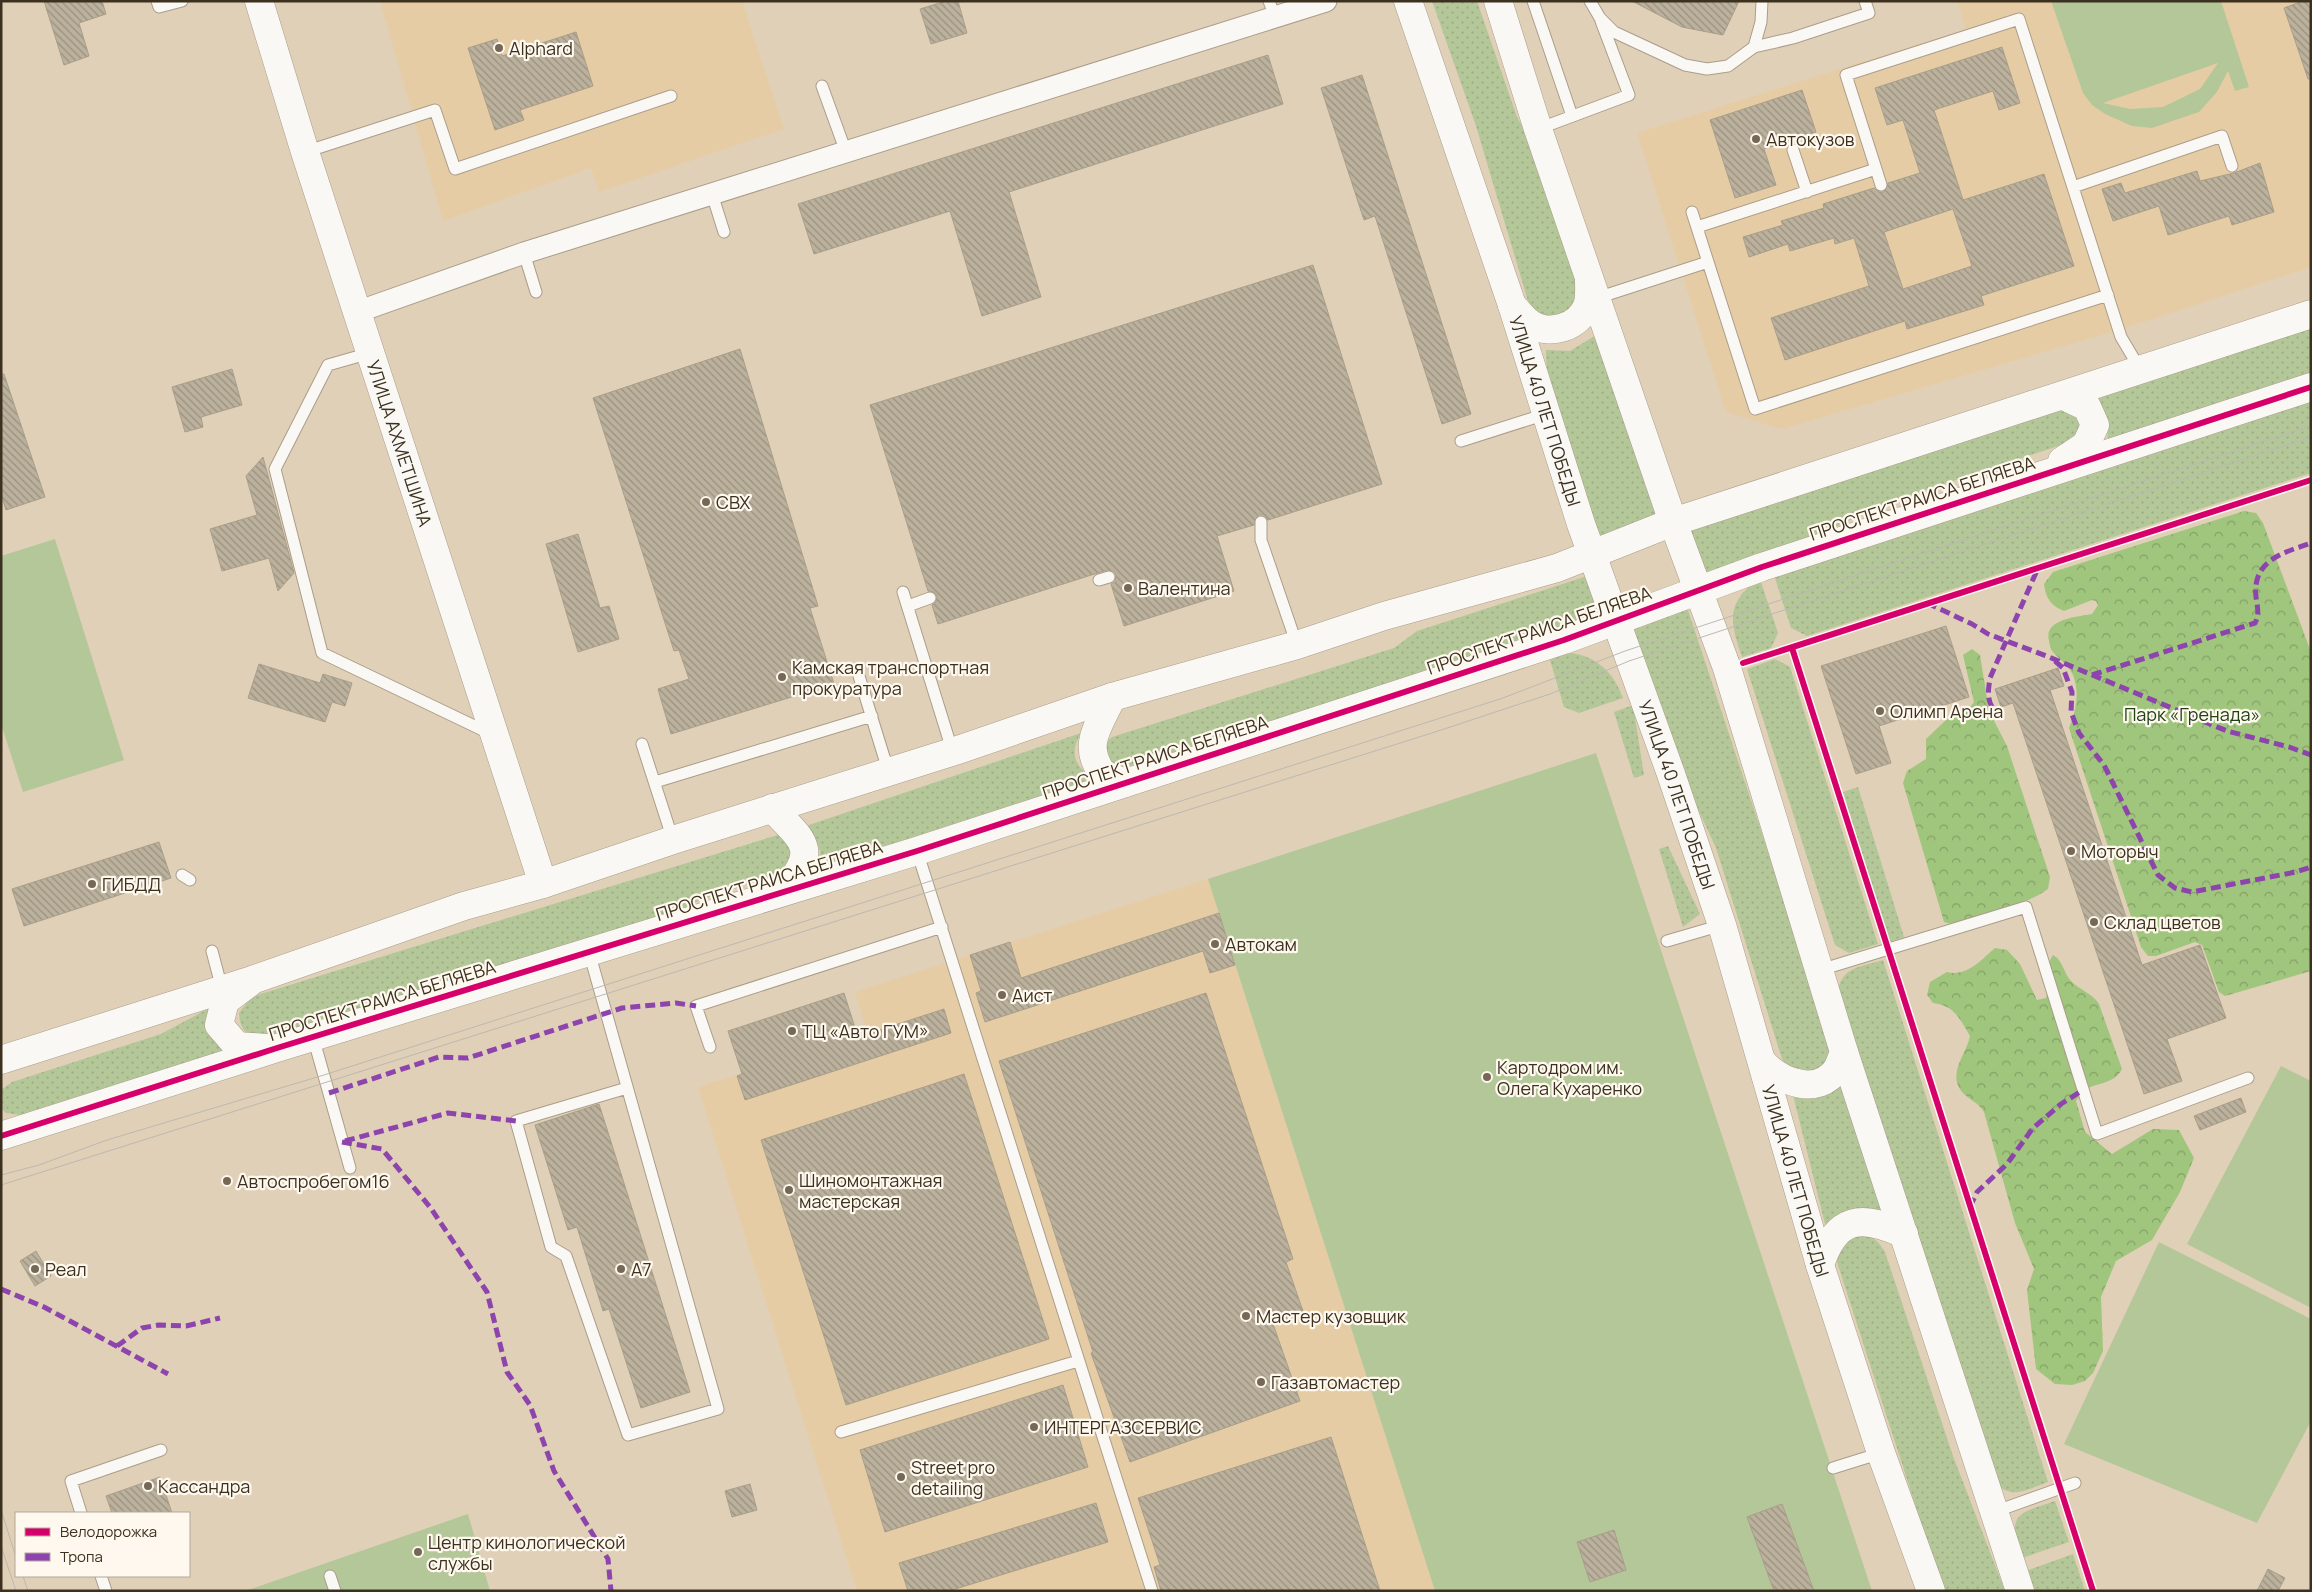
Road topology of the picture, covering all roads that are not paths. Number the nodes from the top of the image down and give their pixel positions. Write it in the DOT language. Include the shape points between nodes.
graph roads {
  1 [pos="157,1"];
  2 [pos="182,1"];
  3 [pos="259,1"];
  4 [pos="1326,1"];
  5 [pos="1408,1"];
  6 [pos="1498,1"];
  7 [pos="1533,1"];
  8 [pos="1590,1"];
  9 [pos="1762,1"];
  10 [pos="1865,1"];
  11 [pos="1272,9"];
  12 [pos="1600,18"];
  13 [pos="1754,47"];
  14 [pos="822,86"];
  15 [pos="671,96"];
  16 [pos="1572,116"];
  17 [pos="1538,129"];
  18 [pos="1793,150"];
  19 [pos="305,152"];
  20 [pos="846,152"];
  21 [pos="2232,166"];
  22 [pos="1876,169"];
  23 [pos="1881,186"];
  24 [pos="2073,188"];
  25 [pos="1806,192"];
  26 [pos="712,194"];
  27 [pos="1692,212"];
  28 [pos="1697,228"];
  29 [pos="724,232"];
  30 [pos="524,253"];
  31 [pos="1708,262"];
  32 [pos="1593,287"];
  33 [pos="536,292"];
  34 [pos="2108,295"];
  35 [pos="1512,305"];
  36 [pos="357,312"];
  37 [pos="2311,314"];
  38 [pos="370,353"];
  39 [pos="2140,369"];
  40 [pos="2311,387"];
  41 [pos="2064,396"];
  42 [pos="1546,414"];
  43 [pos="1461,441"];
  44 [pos="2042,474"];
  45 [pos="1673,522"];
  46 [pos="1255,524"];
  47 [pos="1592,555"];
  48 [pos="1698,590"];
  49 [pos="903,592"];
  50 [pos="930,598"];
  51 [pos="908,606"];
  52 [pos="1615,620"];
  53 [pos="1297,645"];
  54 [pos="859,676"];
  55 [pos="1112,697"];
  56 [pos="872,716"];
  57 [pos="494,735"];
  58 [pos="642,744"];
  59 [pos="955,751"];
  60 [pos="891,771"];
  61 [pos="655,782"];
  62 [pos="1125,783"];
  63 [pos="772,808"];
  64 [pos="674,840"];
  65 [pos="917,850"];
  66 [pos="543,884"];
  67 [pos="785,890"];
  68 [pos="1722,925"];
  69 [pos="942,927"];
  70 [pos="1667,941"];
  71 [pos="212,951"];
  72 [pos="589,952"];
  73 [pos="1819,971"];
  74 [pos="252,980"];
  75 [pos="222,989"];
  76 [pos="313,1037"];
  77 [pos="710,1047"];
  78 [pos="277,1048"];
  79 [pos="1844,1052"];
  80 [pos="6,1061"];
  81 [pos="1763,1063"];
  82 [pos="2248,1078"];
  83 [pos="627,1088"];
  84 [pos="1,1118"];
  85 [pos="38,1124"];
  86 [pos="1,1136"];
  87 [pos="350,1168"];
  88 [pos="1904,1234"];
  89 [pos="1820,1265"];
  90 [pos="1078,1361"];
  91 [pos="841,1432"];
  92 [pos="161,1450"];
  93 [pos="1881,1453"];
  94 [pos="1833,1468"];
  95 [pos="2074,1483"];
  96 [pos="81,1512"];
  97 [pos="1994,1512"];
  98 [pos="330,1576"];
  99 [pos="101,1577"];
  100 [pos="106,1591"];
  101 [pos="334,1591"];
  102 [pos="1152,1591"];
  103 [pos="1931,1591"];
  104 [pos="2020,1591"];
  1 -- 2 [label="lane" via="159,7"];
  3 -- 19 [label="street, УЛИЦА АХМЕТШИНА"];
  4 -- 11 [label="street"];
  5 -- 35 [label="street, УЛИЦА 40 ЛЕТ ПОБЕДЫ"];
  6 -- 17 [label="street"];
  7 -- 16 [label="lane"];
  8 -- 12 [label="lane"];
  9 -- 13 [label="lane" via="1761,22"];
  10 -- 13 [label="lane" via="1869,13"];
  11 -- 20 [label="street"];
  12 -- 13 [label="lane" via="1614,32 1685,65 1707,69 1728,66"];
  12 -- 16 [label="lane" via="1628,95"];
  14 -- 20 [label="lane"];
  15 -- 19 [label="lane" via="455,169 435,110"];
  16 -- 17 [label="lane"];
  17 -- 32 [label="street"];
  18 -- 25 [label="lane"];
  19 -- 36 [label="street, УЛИЦА АХМЕТШИНА"];
  20 -- 26 [label="street"];
  21 -- 24 [label="lane" via="2222,136"];
  22 -- 23 [label="lane"];
  22 -- 24 [label="lane" via="1846,75 2019,19"];
  22 -- 25 [label="lane"];
  24 -- 34 [label="lane"];
  25 -- 28 [label="lane"];
  26 -- 29 [label="lane"];
  26 -- 30 [label="street"];
  27 -- 28 [label="lane"];
  28 -- 31 [label="lane"];
  30 -- 33 [label="lane"];
  30 -- 36 [label="street"];
  31 -- 32 [label="lane"];
  31 -- 34 [label="lane" via="1756,409"];
  32 -- 35 [label="street" via="1588,306 1578,320 1560,328 1546,330 1531,324"];
  32 -- 45 [label="street"];
  34 -- 39 [label="lane" via="2121,337"];
  35 -- 42 [label="street, УЛИЦА 40 ЛЕТ ПОБЕДЫ"];
  36 -- 38 [label="street, УЛИЦА АХМЕТШИНА"];
  37 -- 39 [label="street"];
  38 -- 57 [label="street, УЛИЦА АХМЕТШИНА"];
  38 -- 57 [label="lane" via="328,365 275,469 322,653"];
  39 -- 41 [label="street"];
  40 -- 44 [label="street, ПРОСПЕКТ РАИСА БЕЛЯЕВА"];
  41 -- 44 [label="street" via="2087,407 2095,426 2086,445"];
  41 -- 45 [label="street"];
  42 -- 43 [label="lane"];
  42 -- 47 [label="street, УЛИЦА 40 ЛЕТ ПОБЕДЫ"];
  44 -- 48 [label="street, ПРОСПЕКТ РАИСА БЕЛЯЕВА"];
  45 -- 47 [label="street"];
  45 -- 48 [label="street"];
  46 -- 53 [label="lane"];
  47 -- 52 [label="street, УЛИЦА 40 ЛЕТ ПОБЕДЫ"];
  47 -- 53 [label="street"];
  48 -- 52 [label="street, ПРОСПЕКТ РАИСА БЕЛЯЕВА"];
  48 -- 73 [label="street" via="1727,668"];
  49 -- 51 [label="lane"];
  50 -- 51 [label="lane"];
  51 -- 59 [label="lane"];
  52 -- 62 [label="street, ПРОСПЕКТ РАИСА БЕЛЯЕВА" via="1564,640"];
  52 -- 68 [label="street, УЛИЦА 40 ЛЕТ ПОБЕДЫ"];
  53 -- 55 [label="street"];
  54 -- 56 [label="lane"];
  55 -- 59 [label="street"];
  55 -- 62 [label="street" via="1091,745 1092,754 1103,774"];
  56 -- 60 [label="lane"];
  56 -- 61 [label="lane"];
  57 -- 66 [label="street, УЛИЦА АХМЕТШИНА"];
  58 -- 61 [label="lane"];
  59 -- 60 [label="street"];
  60 -- 63 [label="street"];
  61 -- 64 [label="lane"];
  62 -- 65 [label="street, ПРОСПЕКТ РАИСА БЕЛЯЕВА"];
  63 -- 64 [label="street"];
  63 -- 67 [label="street" via="802,841 805,857 798,874"];
  64 -- 66 [label="street"];
  65 -- 67 [label="street, ПРОСПЕКТ РАИСА БЕЛЯЕВА"];
  65 -- 69 [label="lane"];
  66 -- 74 [label="street" via="464,906"];
  67 -- 72 [label="street, ПРОСПЕКТ РАИСА БЕЛЯЕВА"];
  68 -- 70 [label="lane"];
  68 -- 81 [label="street, УЛИЦА 40 ЛЕТ ПОБЕДЫ"];
  69 -- 77 [label="lane" via="696,1006"];
  69 -- 90 [label="lane"];
  71 -- 75 [label="lane"];
  72 -- 76 [label="street, ПРОСПЕКТ РАИСА БЕЛЯЕВА"];
  72 -- 83 [label="lane"];
  73 -- 79 [label="street"];
  73 -- 82 [label="lane" via="1923,935 2026,907 2097,1134"];
  74 -- 75 [label="street"];
  74 -- 78 [label="street" via="225,1001 219,1025 237,1046"];
  75 -- 80 [label="street"];
  76 -- 78 [label="street, ПРОСПЕКТ РАИСА БЕЛЯЕВА"];
  76 -- 87 [label="lane"];
  78 -- 85 [label="street, ПРОСПЕКТ РАИСА БЕЛЯЕВА"];
  79 -- 81 [label="street" via="1837,1069 1826,1081 1814,1085 1786,1079 1771,1072"];
  79 -- 88 [label="street"];
  81 -- 89 [label="street, УЛИЦА 40 ЛЕТ ПОБЕДЫ"];
  83 -- 83 [label="lane" via="718,1409 628,1435 566,1256 551,1247 516,1120"];
  84 -- 85 [label="street"];
  85 -- 86 [label="street, ПРОСПЕКТ РАИСА БЕЛЯЕВА"];
  88 -- 89 [label="street" via="1882,1224 1858,1221 1844,1226 1833,1236"];
  88 -- 97 [label="street"];
  89 -- 93 [label="street, УЛИЦА 40 ЛЕТ ПОБЕДЫ"];
  90 -- 91 [label="lane"];
  90 -- 102 [label="lane"];
  92 -- 96 [label="lane" via="71,1481"];
  93 -- 94 [label="lane"];
  93 -- 103 [label="street, УЛИЦА 40 ЛЕТ ПОБЕДЫ"];
  95 -- 97 [label="lane"];
  97 -- 104 [label="street"];
  98 -- 101 [label="lane"];
  99 -- 100 [label="lane"];
}
